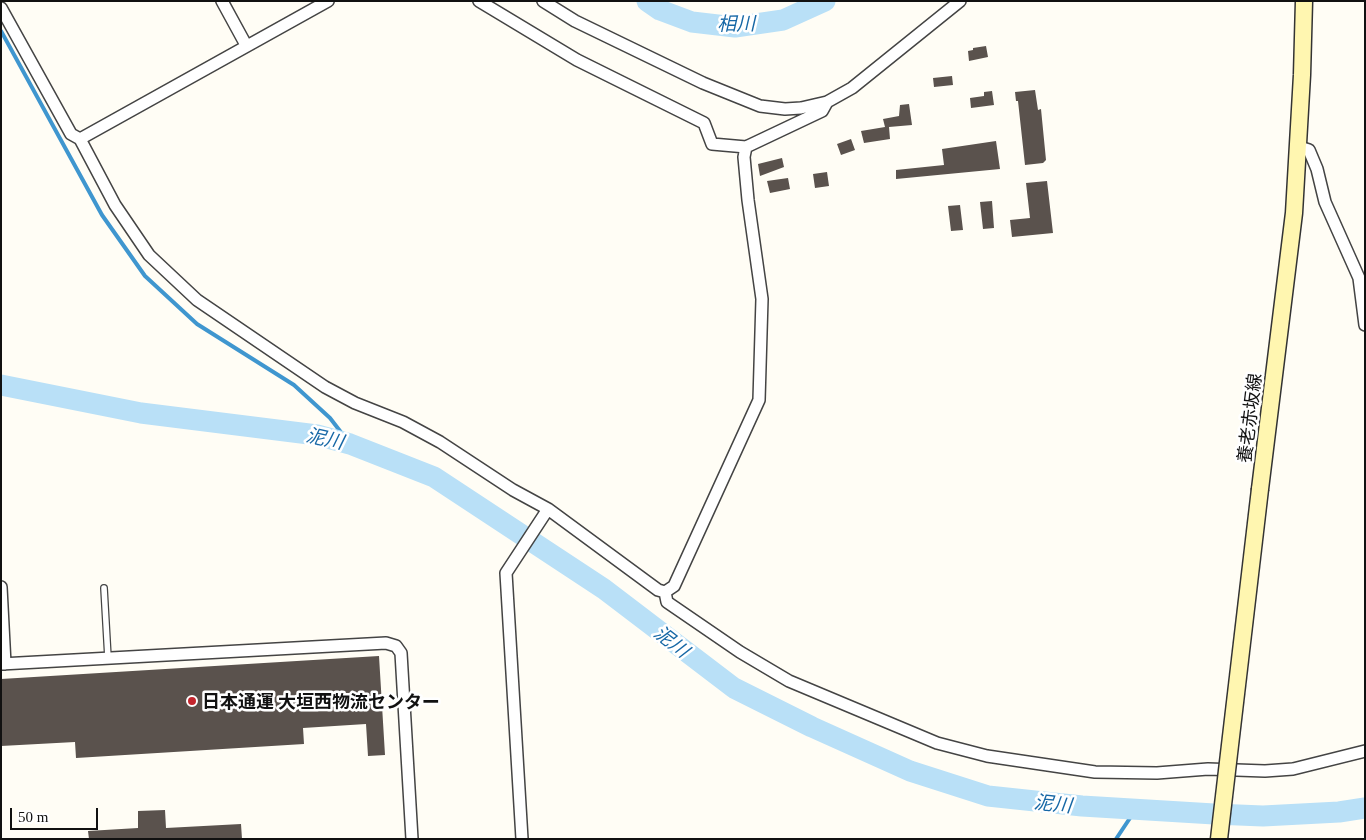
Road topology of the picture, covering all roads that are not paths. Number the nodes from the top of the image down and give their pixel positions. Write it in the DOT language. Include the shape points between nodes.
graph roads {
  1 [pos="222,1"];
  2 [pos="328,1"];
  3 [pos="479,1"];
  4 [pos="543,1"];
  5 [pos="960,1"];
  6 [pos="1304,1"];
  7 [pos="1,8"];
  8 [pos="246,46"];
  9 [pos="827,102"];
  10 [pos="80,139"];
  11 [pos="746,147"];
  12 [pos="1299,147"];
  13 [pos="1365,325"];
  14 [pos="545,513"];
  15 [pos="1,587"];
  16 [pos="104,588"];
  17 [pos="665,592"];
  18 [pos="108,658"];
  19 [pos="3,664"];
  20 [pos="1365,751"];
  21 [pos="412,839"];
  22 [pos="522,839"];
  23 [pos="1219,839"];
  1 -- 8 [label="street"];
  2 -- 8 [label="street"];
  3 -- 11 [label="street" via="577,60 704,123 712,144"];
  4 -- 9 [label="street" via="584,25 737,98 760,106 785,109"];
  5 -- 9 [label="street" via="852,88"];
  6 -- 12 [label="main road, 養老赤坂線"];
  7 -- 10 [label="street" via="71,134"];
  8 -- 10 [label="street"];
  9 -- 11 [label="street" via="822,111"];
  10 -- 14 [label="street" via="115,205 149,255 197,300 325,387 440,442"];
  11 -- 17 [label="street" via="748,200 762,300 759,400 674,586"];
  12 -- 13 [label="street" via="1309,150 1318,169 1325,202 1359,278"];
  12 -- 23 [label="main road, 養老赤坂線, bridge" via="1294,213"];
  14 -- 17 [label="street" via="602,547"];
  14 -- 22 [label="street" via="506,573"];
  15 -- 19 [label="street"];
  16 -- 18 [label="lane"];
  17 -- 20 [label="street" via="667,602 789,681 937,743 987,756 1095,772 1158,773 1208,769 1293,769"];
  18 -- 19 [label="street"];
  18 -- 21 [label="street" via="386,643 396,646 401,653"];
}
